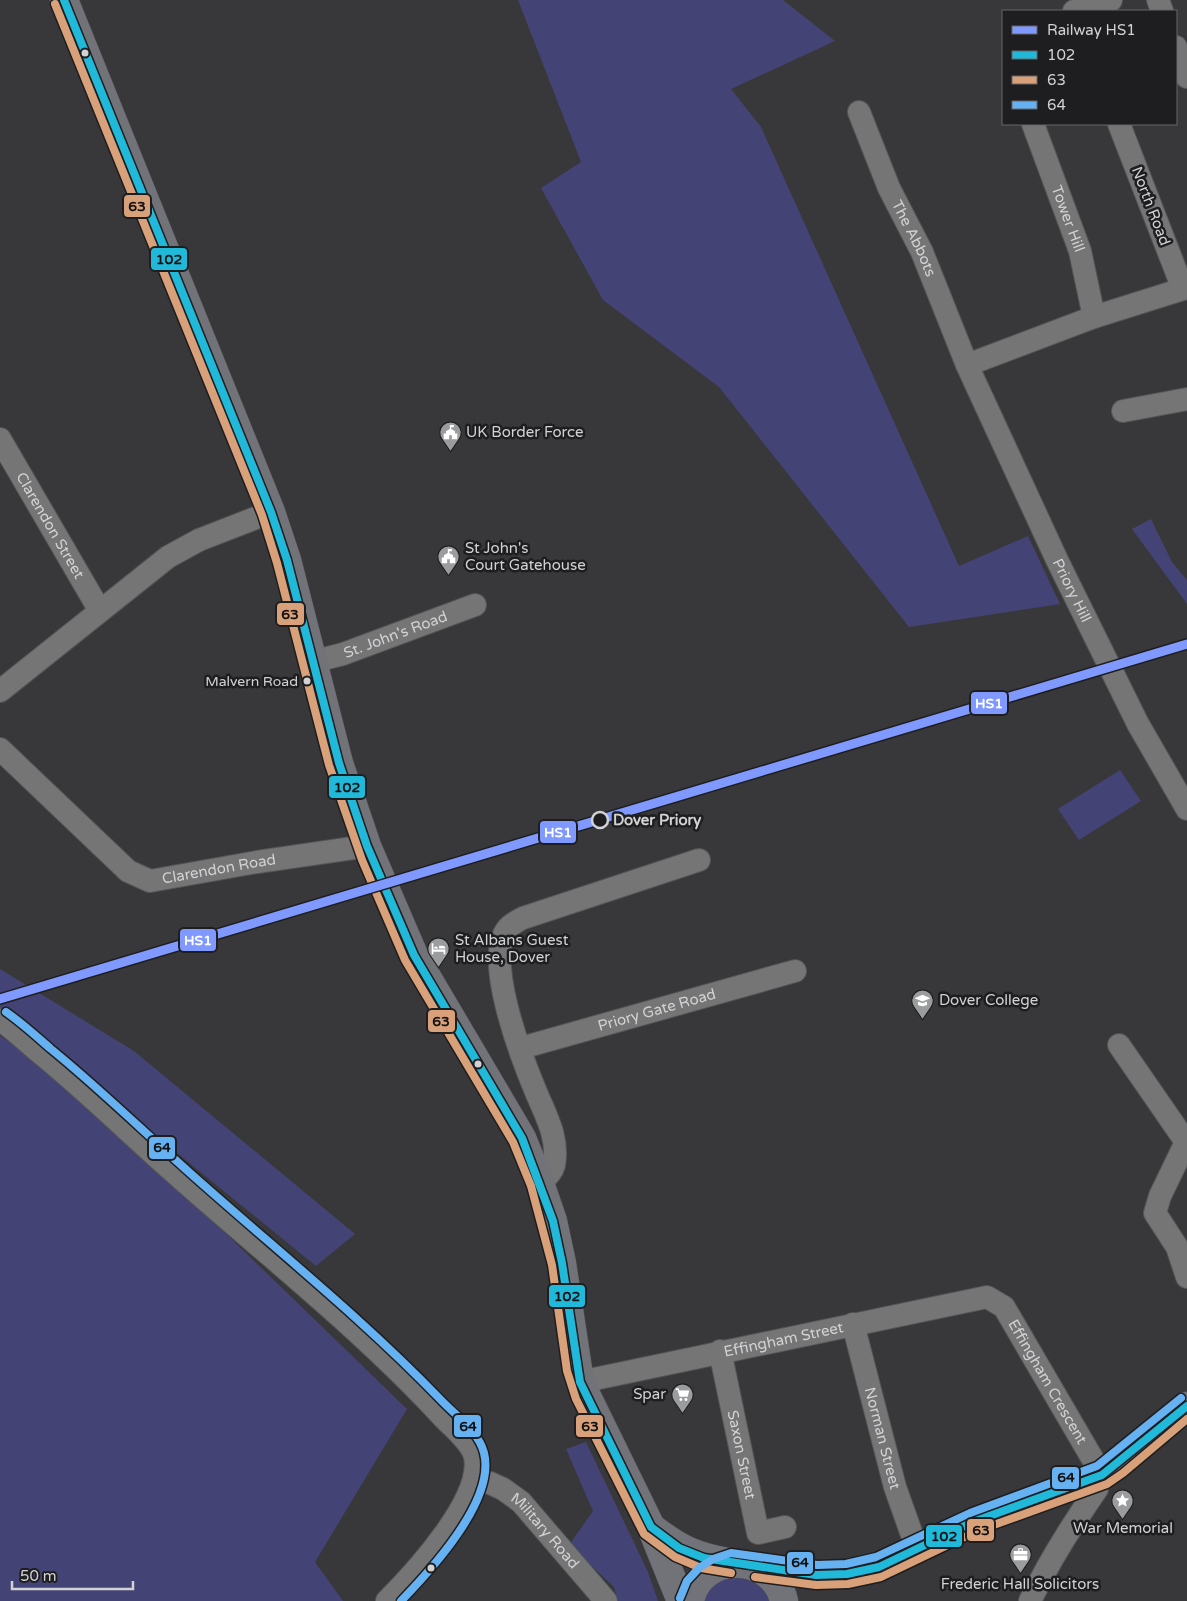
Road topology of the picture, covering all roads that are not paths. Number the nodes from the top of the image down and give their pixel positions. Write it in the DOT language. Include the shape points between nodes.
graph roads {
  1 [pos="64,0"];
  2 [pos="1111,0"];
  3 [pos="1078,10"];
  4 [pos="1177,51"];
  5 [pos="1187,77"];
  6 [pos="859,112"];
  7 [pos="1033,125"];
  8 [pos="1119,125"];
  9 [pos="1094,317"];
  10 [pos="967,365"];
  11 [pos="1187,399"];
  12 [pos="1122,411"];
  13 [pos="0,439"];
  14 [pos="271,512"];
  15 [pos="475,605"];
  16 [pos="100,611"];
  17 [pos="312,662"];
  18 [pos="0,691"];
  19 [pos="0,749"];
  20 [pos="1187,809"];
  21 [pos="369,851"];
  22 [pos="699,860"];
  23 [pos="795,971"];
  24 [pos="0,1020"];
  25 [pos="1119,1045"];
  26 [pos="521,1048"];
  27 [pos="540,1101"];
  28 [pos="522,1138"];
  29 [pos="1186,1141"];
  30 [pos="540,1183"];
  31 [pos="1187,1277"];
  32 [pos="987,1297"];
  33 [pos="853,1324"];
  34 [pos="720,1351"];
  35 [pos="580,1382"];
  36 [pos="1187,1406"];
  37 [pos="1097,1477"];
  38 [pos="474,1480"];
  39 [pos="651,1527"];
  40 [pos="785,1527"];
  41 [pos="917,1549"];
  42 [pos="744,1565"];
  43 [pos="605,1599"];
  44 [pos="387,1601"];
  45 [pos="681,1601"];
  46 [pos="690,1601"];
  47 [pos="784,1601"];
  48 [pos="1030,1601"];
  1 -- 14 [label="main road"];
  2 -- 3 [label="street"];
  4 -- 5 [label="street"];
  6 -- 10 [label="street, The Abbots" via="889,188 922,252"];
  7 -- 9 [label="street, Tower Hill" via="1080,251"];
  8 -- 9 [label="street, North Road" via="1183,289"];
  9 -- 10 [label="street"];
  10 -- 20 [label="street, Priory Hill" via="1061,569 1138,724"];
  11 -- 12 [label="street"];
  13 -- 16 [label="street, Clarendon Street"];
  14 -- 16 [label="street" via="199,540 168,557"];
  14 -- 17 [label="main road" via="287,560"];
  15 -- 17 [label="street, St. John's Road" via="343,654"];
  16 -- 18 [label="street"];
  17 -- 21 [label="main road"];
  19 -- 21 [label="street, Clarendon Road" via="128,871 150,881 257,862"];
  21 -- 28 [label="main road" via="414,955"];
  22 -- 26 [label="street" via="523,918 509,926 500,946 500,966 506,1005"];
  23 -- 26 [label="street, Priory Gate Road"];
  24 -- 38 [label="street" via="84,1088 419,1391 475,1455"];
  25 -- 29 [label="street"];
  26 -- 27 [label="street"];
  27 -- 28 [label="street" via="537,1124"];
  27 -- 30 [label="street" via="553,1134 554,1153 551,1172"];
  28 -- 30 [label="main road"];
  29 -- 31 [label="street" via="1155,1213 1177,1247"];
  30 -- 35 [label="main road" via="562,1263"];
  32 -- 33 [label="street, Effingham Street"];
  32 -- 37 [label="street, Effingham Crescent" via="1004,1307"];
  33 -- 34 [label="street, Effingham Street"];
  33 -- 41 [label="street, Norman Street" via="895,1487"];
  34 -- 35 [label="street, Effingham Street"];
  34 -- 40 [label="street, Saxon Street" via="758,1533"];
  35 -- 39 [label="main road"];
  36 -- 37 [label="main road" via="1117,1465"];
  37 -- 41 [label="main road" via="973,1522"];
  37 -- 48 [label="street" via="1097,1489 1075,1519"];
  38 -- 43 [label="street, Military Road" via="503,1488 521,1502"];
  38 -- 44 [label="street" via="437,1545"];
  39 -- 42 [label="main road" via="679,1548 704,1558"];
  39 -- 45 [label="main road"];
  41 -- 42 [label="main road" via="879,1567 847,1574 816,1575"];
  42 -- 46 [label="main road" via="720,1566 708,1573 698,1583"];
  42 -- 47 [label="main road" via="767,1573 776,1583"];
}
